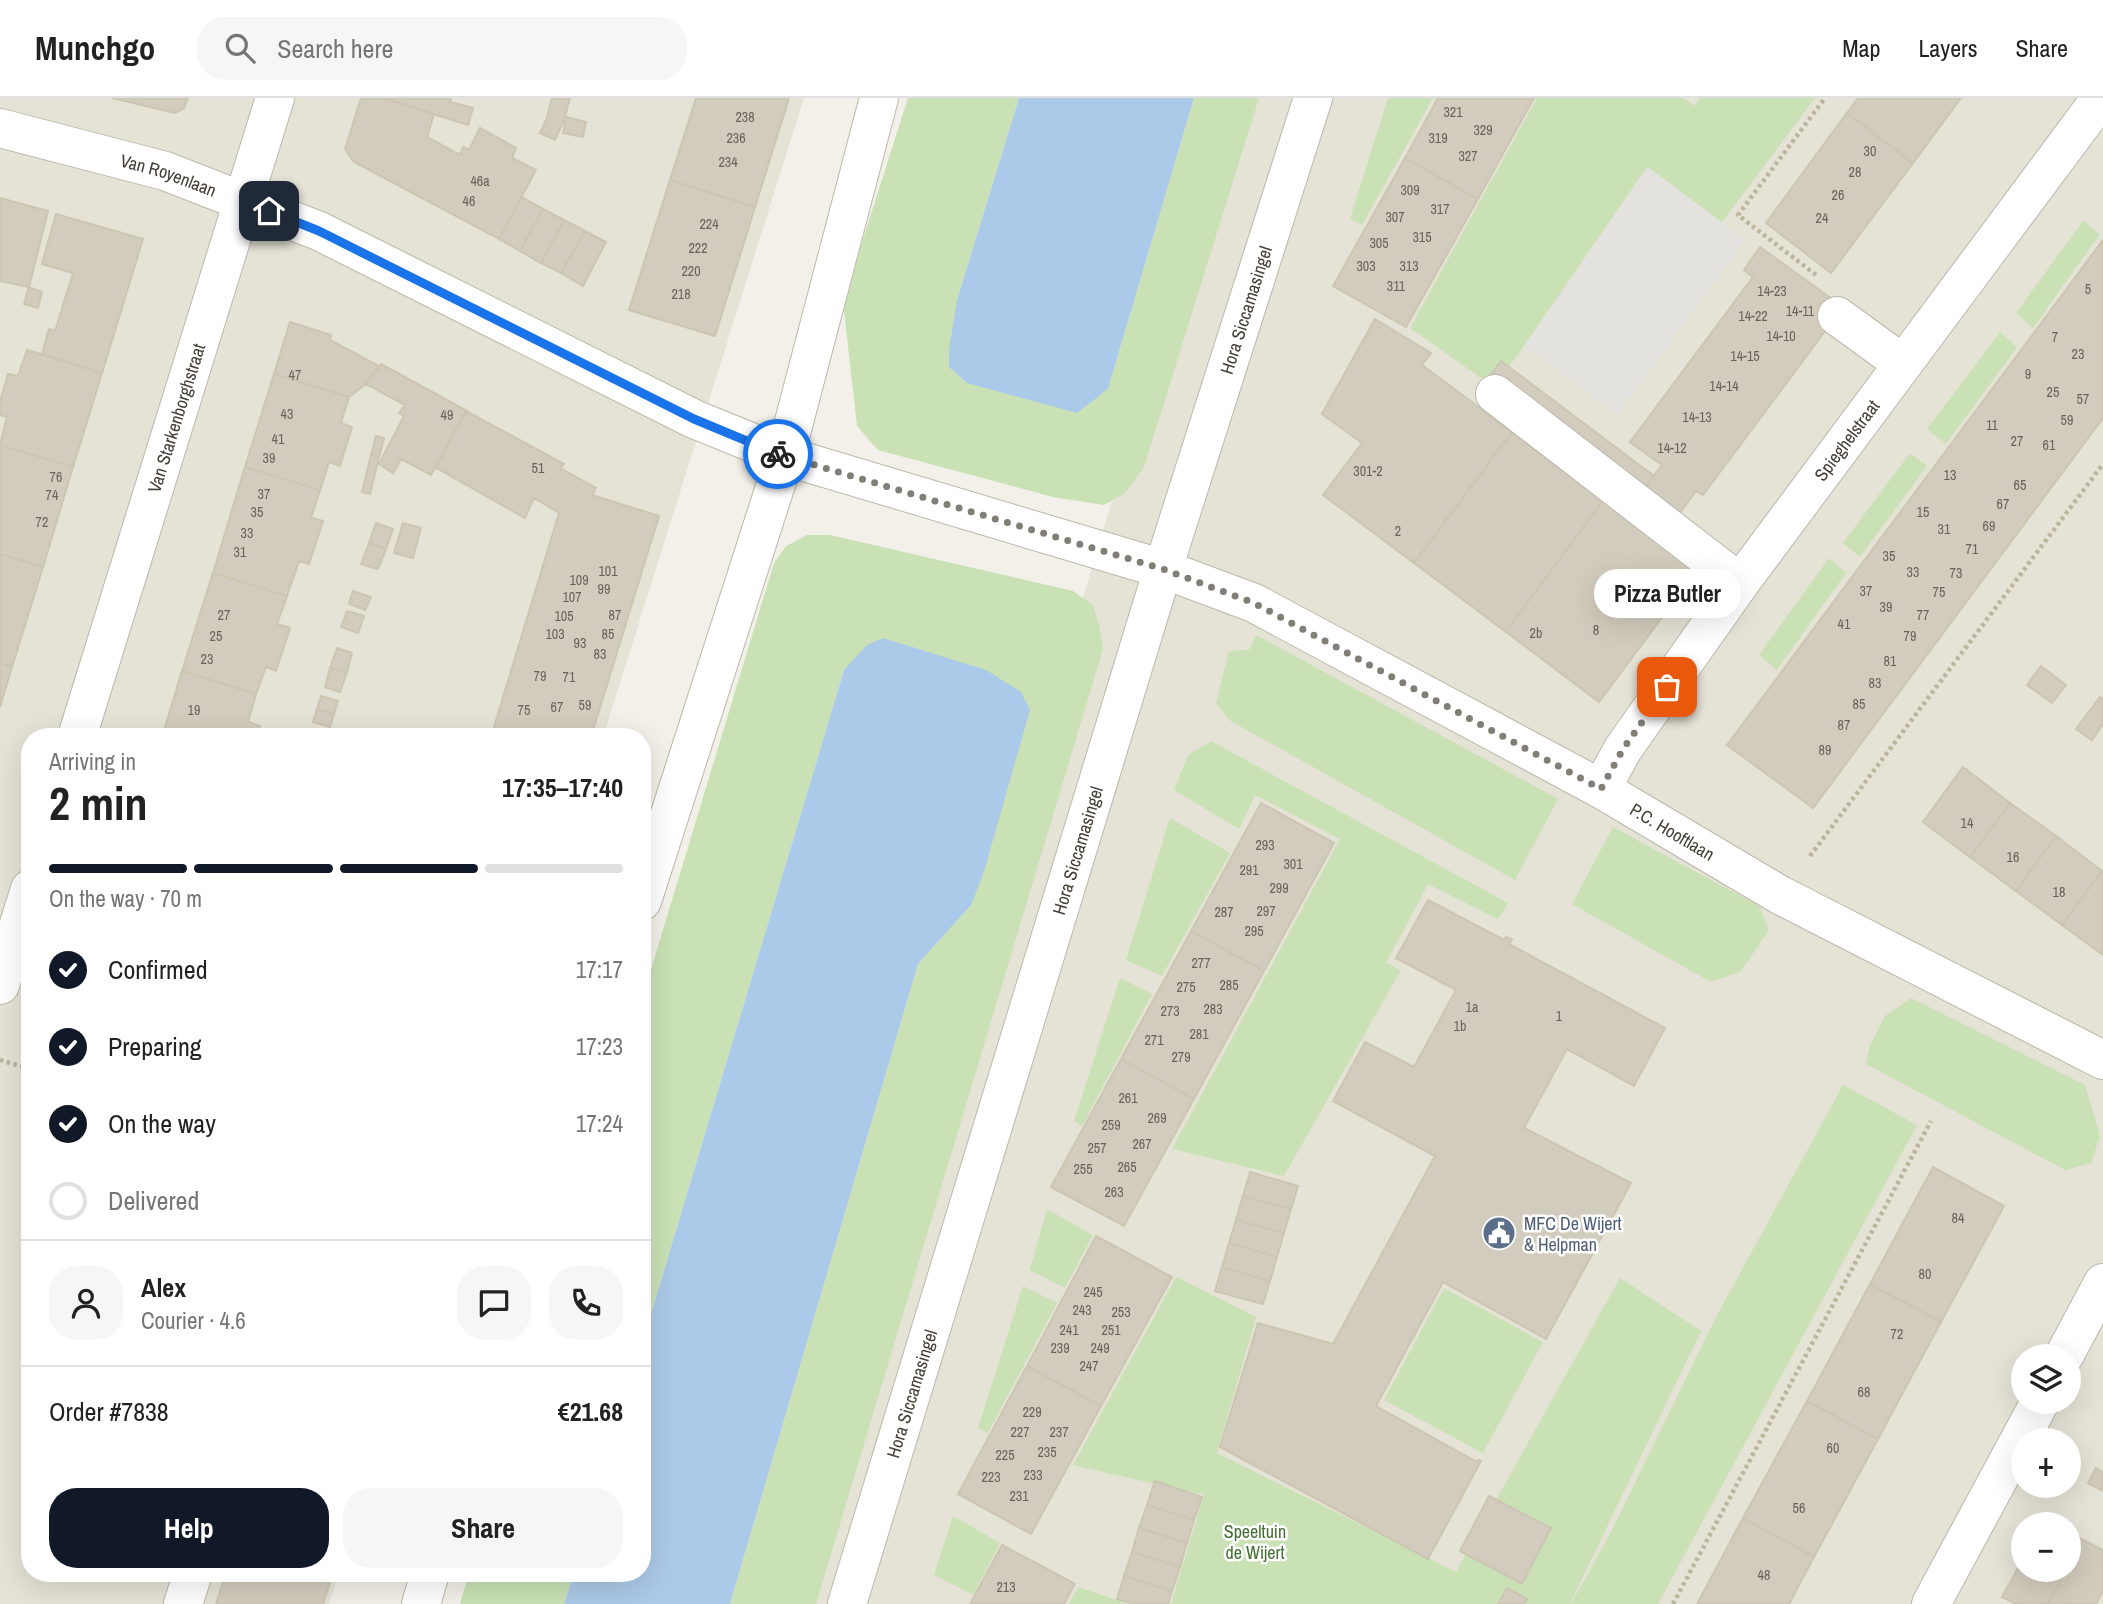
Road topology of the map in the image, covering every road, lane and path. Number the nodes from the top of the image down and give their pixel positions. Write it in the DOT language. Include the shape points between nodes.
graph roads {
  1 [pos="275,98"];
  2 [pos="879,98"];
  3 [pos="1313,98"];
  4 [pos="1825,98"];
  5 [pos="2101,98"];
  6 [pos="0,128"];
  7 [pos="243,201"];
  8 [pos="1831,299"];
  9 [pos="1903,364"];
  10 [pos="1495,394"];
  11 [pos="785,456"];
  12 [pos="2103,464"];
  13 [pos="1163,569"];
  14 [pos="1740,583"];
  15 [pos="80,728"];
  16 [pos="1601,789"];
  17 [pos="651,873"];
  18 [pos="1780,895"];
  19 [pos="21,918"];
  20 [pos="0,985"];
  21 [pos="0,1060"];
  22 [pos="2103,1060"];
  23 [pos="21,1066"];
  24 [pos="1931,1121"];
  25 [pos="2103,1283"];
  26 [pos="2070,1344"];
  27 [pos="2034,1414"];
  28 [pos="190,1582"];
  29 [pos="427,1582"];
  30 [pos="183,1604"];
  31 [pos="421,1604"];
  32 [pos="847,1604"];
  33 [pos="1673,1604"];
  34 [pos="1931,1604"];
  1 -- 7 [label="street, Van Starkenborghstraat"];
  2 -- 11 [label="street"];
  3 -- 13 [label="street, Hora Siccamasingel"];
  4 -- 8 [label="path" via="1738,215"];
  5 -- 9 [label="street, Spieghelstraat"];
  6 -- 7 [label="street, Van Royenlaan" via="165,172"];
  7 -- 11 [label="street, Van Royenlaan" via="319,231 694,419"];
  7 -- 15 [label="street, Van Starkenborghstraat"];
  8 -- 9 [label="street"];
  9 -- 14 [label="street, Spieghelstraat"];
  10 -- 14 [label="street"];
  11 -- 13 [label="street, Van Royenlaan"];
  11 -- 17 [label="street"];
  12 -- 18 [label="path"];
  13 -- 16 [label="street, P.C. Hooftlaan" via="1254,603"];
  13 -- 32 [label="street, Hora Siccamasingel"];
  14 -- 16 [label="street, Spieghelstraat" via="1623,749"];
  16 -- 18 [label="street, P.C. Hooftlaan"];
  18 -- 22 [label="street, P.C. Hooftlaan"];
  19 -- 20 [label="street"];
  21 -- 23 [label="path"];
  24 -- 33 [label="path"];
  25 -- 26 [label="street"];
  27 -- 34 [label="street"];
  28 -- 30 [label="street"];
  29 -- 31 [label="street"];
}
